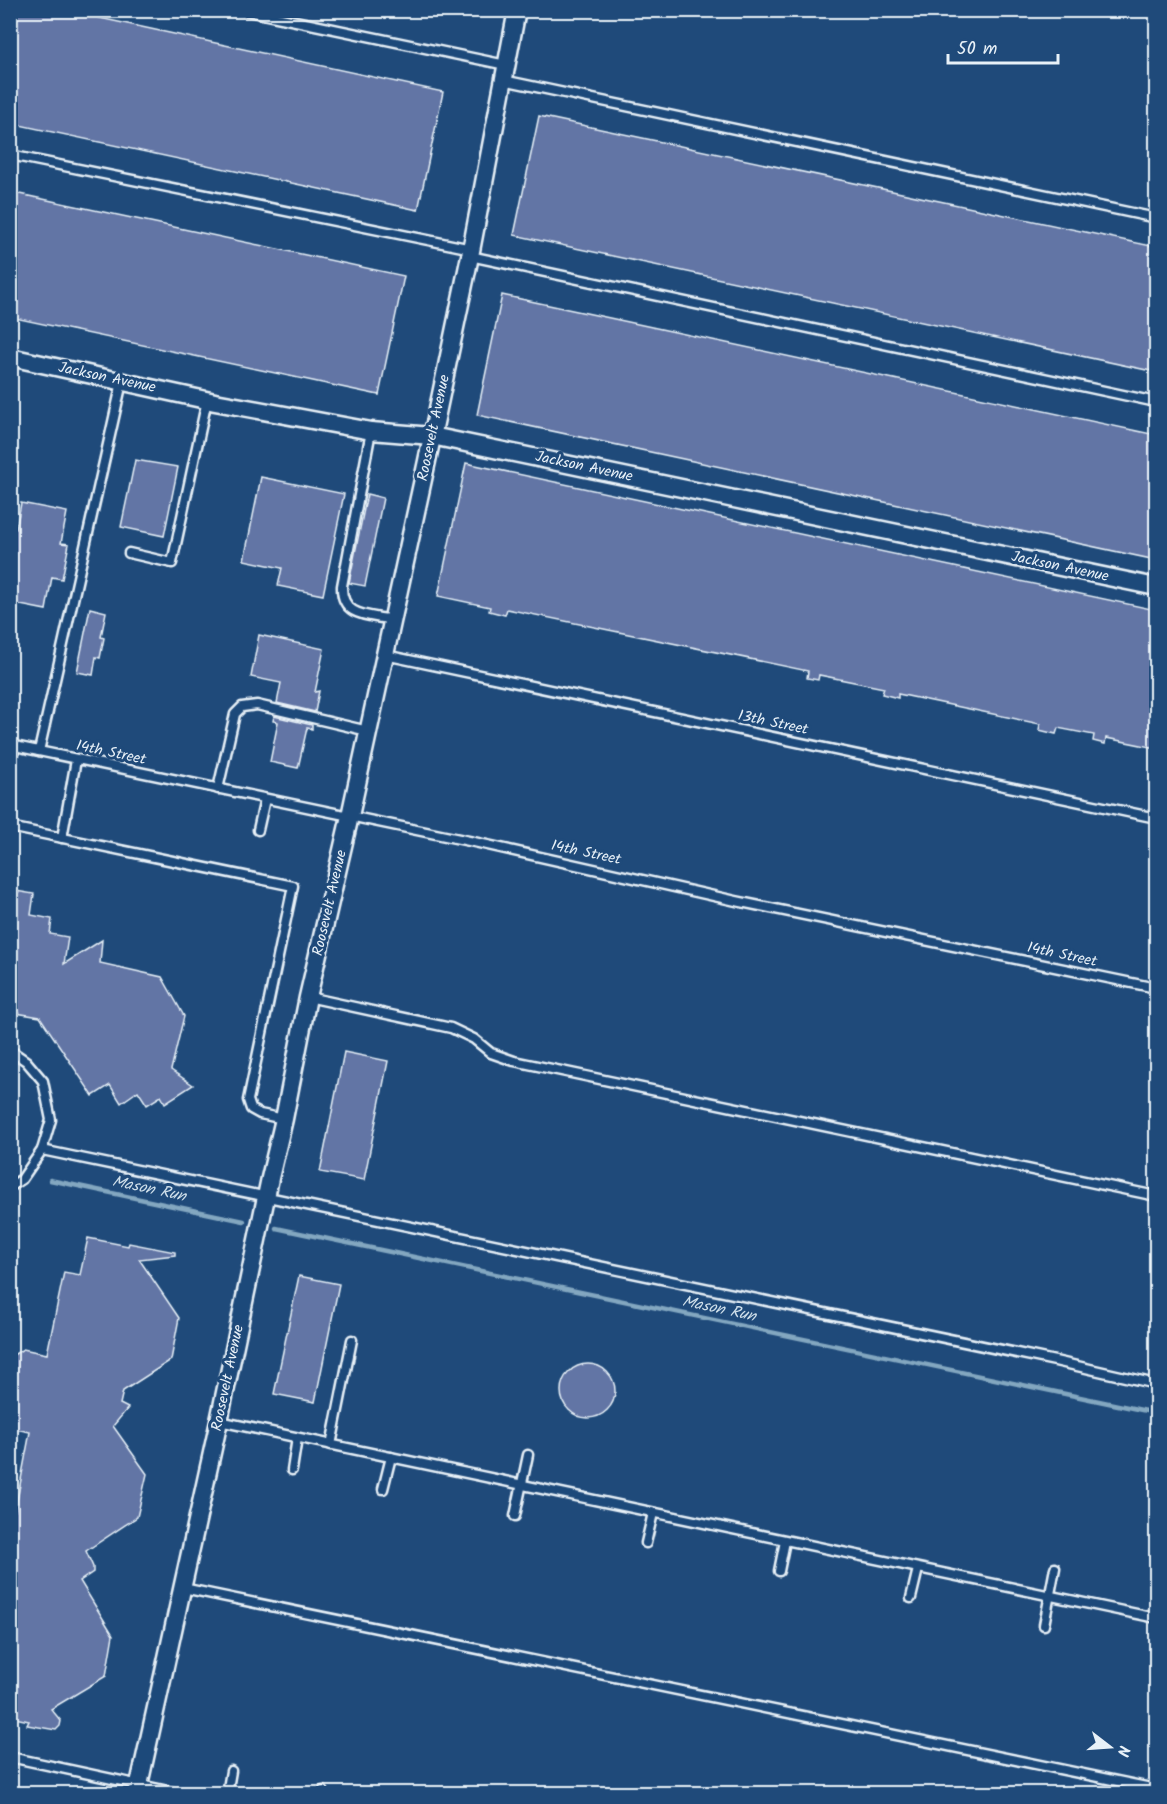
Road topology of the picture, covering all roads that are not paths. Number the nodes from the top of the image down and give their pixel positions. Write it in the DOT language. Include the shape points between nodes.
graph roads {
  1 [pos="243,10"];
  2 [pos="517,10"];
  3 [pos="504,72"];
  4 [pos="10,154"];
  5 [pos="1156,218"];
  6 [pos="471,253"];
  7 [pos="10,357"];
  8 [pos="122,382"];
  9 [pos="207,400"];
  10 [pos="1156,402"];
  11 [pos="371,431"];
  12 [pos="432,436"];
  13 [pos="129,553"];
  14 [pos="1156,587"];
  15 [pos="392,620"];
  16 [pos="385,655"];
  17 [pos="368,731"];
  18 [pos="13,745"];
  19 [pos="39,751"];
  20 [pos="76,760"];
  21 [pos="10,767"];
  22 [pos="218,789"];
  23 [pos="265,799"];
  24 [pos="350,816"];
  25 [pos="1156,818"];
  26 [pos="10,827"];
  27 [pos="258,830"];
  28 [pos="62,838"];
  29 [pos="1156,988"];
  30 [pos="308,997"];
  31 [pos="10,1050"];
  32 [pos="284,1119"];
  33 [pos="42,1150"];
  34 [pos="10,1187"];
  35 [pos="266,1196"];
  36 [pos="1156,1196"];
  37 [pos="352,1340"];
  38 [pos="1156,1383"];
  39 [pos="219,1421"];
  40 [pos="297,1438"];
  41 [pos="332,1445"];
  42 [pos="528,1455"];
  43 [pos="391,1458"];
  44 [pos="292,1470"];
  45 [pos="521,1485"];
  46 [pos="383,1489"];
  47 [pos="653,1513"];
  48 [pos="515,1516"];
  49 [pos="785,1540"];
  50 [pos="646,1543"];
  51 [pos="1055,1568"];
  52 [pos="918,1569"];
  53 [pos="778,1570"];
  54 [pos="183,1587"];
  55 [pos="1050,1596"];
  56 [pos="911,1598"];
  57 [pos="1156,1618"];
  58 [pos="1044,1626"];
  59 [pos="10,1757"];
  60 [pos="231,1771"];
  61 [pos="138,1789"];
  62 [pos="1156,1789"];
  63 [pos="182,1794"];
  64 [pos="226,1794"];
  1 -- 3 [label="lane"];
  2 -- 3 [label="street, Roosevelt Avenue"];
  3 -- 5 [label="lane"];
  3 -- 6 [label="street, Roosevelt Avenue"];
  4 -- 6 [label="lane"];
  6 -- 10 [label="lane"];
  6 -- 12 [label="street, Roosevelt Avenue"];
  7 -- 8 [label="street, Jackson Avenue"];
  8 -- 9 [label="street, Jackson Avenue"];
  8 -- 19 [label="lane"];
  9 -- 11 [label="street, Jackson Avenue"];
  9 -- 13 [label="lane" via="172,563"];
  11 -- 12 [label="street, Jackson Avenue"];
  11 -- 15 [label="lane" via="342,599 359,614"];
  12 -- 14 [label="street, Jackson Avenue"];
  12 -- 15 [label="street, Roosevelt Avenue"];
  15 -- 16 [label="street, Roosevelt Avenue"];
  16 -- 17 [label="street, Roosevelt Avenue"];
  16 -- 25 [label="lane, 13th Street"];
  17 -- 22 [label="lane" via="257,705 242,707 235,714"];
  17 -- 24 [label="street, Roosevelt Avenue"];
  18 -- 19 [label="lane, 14th Street"];
  18 -- 21 [label="lane"];
  19 -- 20 [label="lane, 14th Street"];
  20 -- 22 [label="lane, 14th Street"];
  20 -- 28 [label="lane"];
  22 -- 23 [label="lane, 14th Street"];
  23 -- 24 [label="lane, 14th Street"];
  23 -- 27 [label="lane"];
  24 -- 29 [label="lane, 14th Street"];
  24 -- 30 [label="street, Roosevelt Avenue"];
  26 -- 28 [label="lane"];
  28 -- 32 [label="lane" via="292,886 248,1100 251,1109 260,1114"];
  30 -- 32 [label="street, Roosevelt Avenue"];
  30 -- 36 [label="lane" via="451,1028 491,1053 514,1060"];
  31 -- 33 [label="lane" via="43,1081 51,1120"];
  32 -- 35 [label="street, Roosevelt Avenue"];
  33 -- 34 [label="lane" via="22,1179"];
  33 -- 35 [label="lane"];
  35 -- 38 [label="lane"];
  35 -- 39 [label="street, Roosevelt Avenue"];
  37 -- 41 [label="lane"];
  39 -- 40 [label="lane"];
  39 -- 54 [label="street, Roosevelt Avenue"];
  40 -- 41 [label="lane"];
  40 -- 44 [label="lane"];
  41 -- 43 [label="lane"];
  42 -- 45 [label="lane"];
  43 -- 45 [label="lane"];
  43 -- 46 [label="lane"];
  45 -- 47 [label="lane"];
  45 -- 48 [label="lane"];
  47 -- 49 [label="lane"];
  47 -- 50 [label="lane"];
  49 -- 52 [label="lane"];
  49 -- 53 [label="lane"];
  51 -- 55 [label="lane"];
  52 -- 55 [label="lane"];
  52 -- 56 [label="lane"];
  54 -- 61 [label="street, Roosevelt Avenue"];
  54 -- 62 [label="lane"];
  55 -- 57 [label="lane"];
  55 -- 58 [label="lane"];
  59 -- 61 [label="lane"];
  60 -- 64 [label="lane"];
  61 -- 63 [label="lane"];
}
